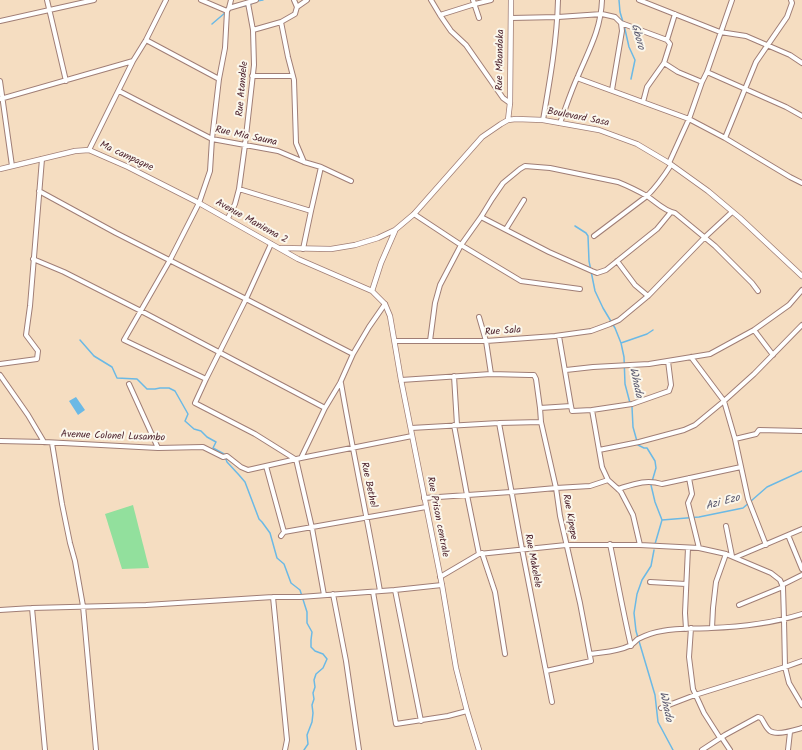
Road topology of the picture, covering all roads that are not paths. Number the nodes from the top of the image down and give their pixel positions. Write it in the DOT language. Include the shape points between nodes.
graph roads {
  1 [pos="47,0"];
  2 [pos="94,0"];
  3 [pos="166,0"];
  4 [pos="201,0"];
  5 [pos="230,0"];
  6 [pos="256,0"];
  7 [pos="294,0"];
  8 [pos="307,0"];
  9 [pos="431,0"];
  10 [pos="491,0"];
  11 [pos="511,0"];
  12 [pos="558,0"];
  13 [pos="602,0"];
  14 [pos="732,0"];
  15 [pos="791,0"];
  16 [pos="642,1"];
  17 [pos="474,2"];
  18 [pos="248,5"];
  19 [pos="297,7"];
  20 [pos="49,10"];
  21 [pos="228,10"];
  22 [pos="602,14"];
  23 [pos="675,14"];
  24 [pos="440,15"];
  25 [pos="558,17"];
  26 [pos="479,18"];
  27 [pos="511,18"];
  28 [pos="0,21"];
  29 [pos="280,22"];
  30 [pos="621,23"];
  31 [pos="253,30"];
  32 [pos="720,32"];
  33 [pos="146,40"];
  34 [pos="667,40"];
  35 [pos="767,45"];
  36 [pos="133,61"];
  37 [pos="664,63"];
  38 [pos="802,63"];
  39 [pos="707,72"];
  40 [pos="252,76"];
  41 [pos="293,76"];
  42 [pos="577,78"];
  43 [pos="219,79"];
  44 [pos="0,81"];
  45 [pos="66,81"];
  46 [pos="702,82"];
  47 [pos="746,89"];
  48 [pos="612,90"];
  49 [pos="118,91"];
  50 [pos="1,99"];
  51 [pos="643,102"];
  52 [pos="510,103"];
  53 [pos="802,116"];
  54 [pos="689,119"];
  55 [pos="508,120"];
  56 [pos="543,120"];
  57 [pos="560,122"];
  58 [pos="725,138"];
  59 [pos="212,139"];
  60 [pos="245,146"];
  61 [pos="89,150"];
  62 [pos="42,159"];
  63 [pos="304,162"];
  64 [pos="670,164"];
  65 [pos="12,166"];
  66 [pos="321,167"];
  67 [pos="0,169"];
  68 [pos="351,181"];
  69 [pos="802,183"];
  70 [pos="239,189"];
  71 [pos="39,192"];
  72 [pos="647,196"];
  73 [pos="524,200"];
  74 [pos="199,203"];
  75 [pos="311,211"];
  76 [pos="671,212"];
  77 [pos="732,212"];
  78 [pos="414,214"];
  79 [pos="481,217"];
  80 [pos="228,218"];
  81 [pos="506,229"];
  82 [pos="395,230"];
  83 [pos="594,236"];
  84 [pos="704,238"];
  85 [pos="271,244"];
  86 [pos="461,246"];
  87 [pos="280,248"];
  88 [pos="303,249"];
  89 [pos="33,259"];
  90 [pos="170,260"];
  91 [pos="617,261"];
  92 [pos="802,276"];
  93 [pos="580,289"];
  94 [pos="802,290"];
  95 [pos="372,291"];
  96 [pos="758,291"];
  97 [pos="648,296"];
  98 [pos="246,299"];
  99 [pos="385,304"];
  100 [pos="141,311"];
  101 [pos="479,317"];
  102 [pos="802,325"];
  103 [pos="754,330"];
  104 [pos="559,336"];
  105 [pos="395,340"];
  106 [pos="430,341"];
  107 [pos="486,341"];
  108 [pos="219,352"];
  109 [pos="353,354"];
  110 [pos="773,355"];
  111 [pos="691,357"];
  112 [pos="668,361"];
  113 [pos="0,364"];
  114 [pos="566,370"];
  115 [pos="491,374"];
  116 [pos="0,375"];
  117 [pos="454,376"];
  118 [pos="206,379"];
  119 [pos="401,380"];
  120 [pos="340,383"];
  121 [pos="130,384"];
  122 [pos="724,401"];
  123 [pos="571,406"];
  124 [pos="325,408"];
  125 [pos="540,408"];
  126 [pos="592,410"];
  127 [pos="499,422"];
  128 [pos="541,422"];
  129 [pos="455,425"];
  130 [pos="411,428"];
  131 [pos="802,431"];
  132 [pos="412,436"];
  133 [pos="735,439"];
  134 [pos="0,441"];
  135 [pos="44,442"];
  136 [pos="52,443"];
  137 [pos="352,447"];
  138 [pos="158,448"];
  139 [pos="599,450"];
  140 [pos="301,458"];
  141 [pos="296,460"];
  142 [pos="266,466"];
  143 [pos="741,467"];
  144 [pos="689,478"];
  145 [pos="608,480"];
  146 [pos="556,488"];
  147 [pos="618,489"];
  148 [pos="511,492"];
  149 [pos="467,495"];
  150 [pos="424,498"];
  151 [pos="426,507"];
  152 [pos="367,517"];
  153 [pos="726,526"];
  154 [pos="312,528"];
  155 [pos="802,529"];
  156 [pos="788,535"];
  157 [pos="610,544"];
  158 [pos="640,544"];
  159 [pos="566,545"];
  160 [pos="766,545"];
  161 [pos="688,548"];
  162 [pos="700,548"];
  163 [pos="522,549"];
  164 [pos="480,554"];
  165 [pos="726,554"];
  166 [pos="734,557"];
  167 [pos="802,569"];
  168 [pos="802,575"];
  169 [pos="440,577"];
  170 [pos="650,582"];
  171 [pos="686,584"];
  172 [pos="442,585"];
  173 [pos="782,586"];
  174 [pos="395,590"];
  175 [pos="380,591"];
  176 [pos="373,592"];
  177 [pos="333,594"];
  178 [pos="324,595"];
  179 [pos="274,597"];
  180 [pos="738,605"];
  181 [pos="83,606"];
  182 [pos="32,608"];
  183 [pos="0,610"];
  184 [pos="802,614"];
  185 [pos="784,620"];
  186 [pos="691,628"];
  187 [pos="712,628"];
  188 [pos="686,629"];
  189 [pos="631,646"];
  190 [pos="505,654"];
  191 [pos="590,654"];
  192 [pos="802,660"];
  193 [pos="785,667"];
  194 [pos="546,671"];
  195 [pos="695,695"];
  196 [pos="552,702"];
  197 [pos="802,705"];
  198 [pos="661,708"];
  199 [pos="467,711"];
  200 [pos="421,721"];
  201 [pos="802,728"];
  202 [pos="790,732"];
  203 [pos="721,738"];
  204 [pos="45,750"];
  205 [pos="96,750"];
  206 [pos="285,750"];
  207 [pos="359,750"];
  208 [pos="479,750"];
  209 [pos="702,750"];
  210 [pos="730,750"];
  211 [pos="788,750"];
  1 -- 20 [label="street"];
  2 -- 20 [label="street"];
  3 -- 33 [label="street"];
  4 -- 21 [label="street"];
  5 -- 21 [label="street"];
  6 -- 18 [label="street"];
  7 -- 19 [label="street"];
  8 -- 19 [label="street"];
  9 -- 24 [label="street"];
  10 -- 17 [label="street"];
  11 -- 27 [label="street, Rue Mbandaka"];
  12 -- 25 [label="street"];
  13 -- 22 [label="street"];
  14 -- 32 [label="street"];
  15 -- 35 [label="street" via="787,17"];
  16 -- 23 [label="street"];
  17 -- 24 [label="street"];
  17 -- 26 [label="street"];
  18 -- 21 [label="street"];
  18 -- 31 [label="street, Rue Atandele"];
  19 -- 29 [label="street" via="295,14"];
  20 -- 28 [label="street"];
  20 -- 45 [label="street"];
  21 -- 43 [label="street"];
  22 -- 25 [label="street"];
  22 -- 30 [label="street" via="615,17"];
  22 -- 42 [label="street" via="593,43"];
  23 -- 32 [label="street"];
  23 -- 34 [label="street"];
  24 -- 52 [label="street" via="451,31 466,45 503,98"];
  25 -- 27 [label="street"];
  25 -- 56 [label="street"];
  27 -- 52 [label="street, Rue Mbandaka"];
  29 -- 31 [label="street"];
  29 -- 41 [label="street"];
  30 -- 34 [label="street"];
  30 -- 48 [label="street" via="622,31"];
  31 -- 40 [label="street, Rue Atandele"];
  32 -- 35 [label="street" via="746,36"];
  32 -- 39 [label="street"];
  33 -- 36 [label="street"];
  33 -- 43 [label="street"];
  34 -- 37 [label="street" via="670,44"];
  35 -- 38 [label="street"];
  35 -- 47 [label="street" via="756,62"];
  36 -- 45 [label="street"];
  36 -- 49 [label="street"];
  37 -- 46 [label="street"];
  37 -- 51 [label="street" via="647,87"];
  39 -- 46 [label="street"];
  39 -- 47 [label="street"];
  40 -- 41 [label="street"];
  40 -- 60 [label="street, Rue Atandele"];
  41 -- 63 [label="street" via="296,143"];
  42 -- 48 [label="street"];
  42 -- 57 [label="street"];
  43 -- 59 [label="street"];
  44 -- 50 [label="street"];
  45 -- 50 [label="street"];
  46 -- 54 [label="street"];
  47 -- 53 [label="street"];
  47 -- 58 [label="street"];
  48 -- 51 [label="street"];
  49 -- 59 [label="street, Rue Mia Sauna"];
  49 -- 61 [label="street"];
  50 -- 65 [label="street"];
  51 -- 54 [label="street"];
  52 -- 55 [label="street, Rue Mbandaka"];
  54 -- 58 [label="street"];
  54 -- 64 [label="street"];
  55 -- 56 [label="street, Boulevard Sasa"];
  55 -- 78 [label="street" via="482,137"];
  56 -- 57 [label="street, Boulevard Sasa"];
  57 -- 64 [label="street, Boulevard Sasa" via="599,130 637,144"];
  58 -- 69 [label="street"];
  59 -- 60 [label="street, Rue Mia Sauna"];
  59 -- 74 [label="street" via="210,172"];
  60 -- 63 [label="street, Rue Mia Sauna" via="278,151"];
  60 -- 70 [label="street, Rue Atandele"];
  61 -- 62 [label="street, Ma campagne"];
  61 -- 74 [label="street, Ma campagne" via="128,166"];
  62 -- 65 [label="street, Ma campagne"];
  62 -- 71 [label="street"];
  63 -- 66 [label="street, Rue Mia Sauna"];
  64 -- 72 [label="street" via="666,173"];
  64 -- 77 [label="street, Boulevard Sasa"];
  65 -- 67 [label="street, Ma campagne"];
  66 -- 68 [label="street, Rue Mia Sauna"];
  66 -- 75 [label="street"];
  70 -- 75 [label="street"];
  70 -- 80 [label="street, Rue Atandele"];
  71 -- 89 [label="street"];
  71 -- 90 [label="street"];
  72 -- 76 [label="street"];
  72 -- 79 [label="street" via="618,182 550,168 526,166 503,183"];
  72 -- 83 [label="street"];
  73 -- 81 [label="street"];
  74 -- 80 [label="street, Avenue Maniema 2"];
  74 -- 90 [label="street, Avenue Maniema 2"];
  75 -- 88 [label="street"];
  76 -- 84 [label="street"];
  76 -- 91 [label="street" via="657,229"];
  77 -- 84 [label="street, Rue Sala"];
  77 -- 92 [label="street, Boulevard Sasa"];
  78 -- 82 [label="street"];
  78 -- 86 [label="street"];
  79 -- 81 [label="street"];
  79 -- 86 [label="street"];
  80 -- 85 [label="street, Avenue Maniema 2"];
  81 -- 91 [label="street" via="597,272 606,270"];
  82 -- 88 [label="street" via="355,245 331,249"];
  82 -- 95 [label="street"];
  84 -- 96 [label="street"];
  84 -- 97 [label="street, Rue Sala"];
  85 -- 87 [label="street, Avenue Maniema 2"];
  85 -- 98 [label="street"];
  86 -- 93 [label="street" via="522,281"];
  86 -- 106 [label="street" via="440,285 434,303"];
  87 -- 88 [label="street"];
  87 -- 95 [label="street, Avenue Maniema 2" via="298,259"];
  89 -- 100 [label="street"];
  89 -- 113 [label="street" via="28,337 38,351 37,359"];
  90 -- 98 [label="street"];
  90 -- 100 [label="street, Avenue Maniema 2"];
  91 -- 97 [label="street" via="635,285"];
  94 -- 103 [label="street" via="790,305"];
  95 -- 99 [label="street, Rue Prison centrale"];
  97 -- 104 [label="street, Rue Sala" via="620,320 591,331"];
  98 -- 108 [label="street"];
  98 -- 109 [label="street"];
  99 -- 105 [label="street, Rue Prison centrale"];
  99 -- 109 [label="street"];
  100 -- 108 [label="street"];
  100 -- 118 [label="street, Avenue Maniema 2" via="124,340"];
  101 -- 107 [label="street"];
  102 -- 110 [label="street"];
  103 -- 110 [label="street"];
  103 -- 111 [label="street" via="710,354"];
  104 -- 107 [label="street, Rue Sala"];
  104 -- 114 [label="street"];
  105 -- 106 [label="street, Rue Sala"];
  105 -- 119 [label="street, Rue Prison centrale"];
  106 -- 107 [label="street, Rue Sala"];
  107 -- 115 [label="street"];
  108 -- 118 [label="street"];
  108 -- 124 [label="street"];
  109 -- 120 [label="street"];
  110 -- 122 [label="street"];
  111 -- 112 [label="street"];
  111 -- 122 [label="street"];
  112 -- 114 [label="street"];
  112 -- 126 [label="street" via="671,386 669,391 631,405"];
  114 -- 123 [label="street"];
  115 -- 117 [label="street"];
  115 -- 125 [label="street, Rue Kipepe" via="534,375"];
  116 -- 135 [label="street"];
  117 -- 119 [label="street"];
  117 -- 129 [label="street"];
  118 -- 141 [label="street" via="195,403 255,434"];
  119 -- 130 [label="street, Rue Prison centrale"];
  120 -- 124 [label="street"];
  120 -- 137 [label="street, Rue Bethel"];
  121 -- 138 [label="street"];
  122 -- 133 [label="street"];
  122 -- 139 [label="street" via="695,425 684,430"];
  123 -- 125 [label="street"];
  123 -- 126 [label="street" via="572,411"];
  124 -- 140 [label="street"];
  125 -- 128 [label="street, Rue Kipepe"];
  126 -- 139 [label="street"];
  127 -- 128 [label="street"];
  127 -- 129 [label="street"];
  127 -- 148 [label="street, Rue Makelele"];
  128 -- 146 [label="street, Rue Kipepe"];
  129 -- 130 [label="street"];
  129 -- 149 [label="street"];
  130 -- 132 [label="street, Rue Prison centrale"];
  131 -- 133 [label="street" via="760,430 756,434"];
  132 -- 137 [label="street, Avenue Colonel Lusambo"];
  132 -- 150 [label="street, Rue Prison centrale"];
  133 -- 143 [label="street"];
  134 -- 135 [label="street, Avenue Colonel Lusambo"];
  135 -- 136 [label="street, Avenue Colonel Lusambo"];
  136 -- 138 [label="street, Avenue Colonel Lusambo"];
  136 -- 181 [label="street"];
  137 -- 140 [label="street, Avenue Colonel Lusambo"];
  137 -- 152 [label="street, Rue Bethel"];
  138 -- 142 [label="street, Avenue Colonel Lusambo" via="203,447 248,470"];
  139 -- 145 [label="street" via="602,467"];
  140 -- 141 [label="street, Avenue Colonel Lusambo"];
  141 -- 142 [label="street, Avenue Colonel Lusambo"];
  141 -- 154 [label="street"];
  142 -- 154 [label="street" via="283,534"];
  143 -- 144 [label="street"];
  143 -- 160 [label="street" via="748,499"];
  144 -- 147 [label="street" via="662,484 645,481"];
  144 -- 162 [label="street" via="692,494 688,504"];
  145 -- 146 [label="street" via="590,486"];
  145 -- 147 [label="street"];
  146 -- 148 [label="street"];
  146 -- 159 [label="street, Rue Kipepe"];
  147 -- 158 [label="street" via="633,514"];
  148 -- 149 [label="street"];
  148 -- 163 [label="street, Rue Makelele"];
  149 -- 150 [label="street"];
  149 -- 164 [label="street"];
  150 -- 151 [label="street, Rue Prison centrale"];
  151 -- 152 [label="street"];
  151 -- 169 [label="street, Rue Prison centrale"];
  152 -- 154 [label="street"];
  152 -- 175 [label="street, Rue Bethel"];
  153 -- 166 [label="street"];
  154 -- 178 [label="street"];
  155 -- 156 [label="street"];
  156 -- 160 [label="street"];
  156 -- 167 [label="street"];
  157 -- 158 [label="street"];
  157 -- 159 [label="street"];
  157 -- 189 [label="street"];
  158 -- 161 [label="street"];
  159 -- 163 [label="street"];
  159 -- 191 [label="street, Rue Kipepe"];
  160 -- 166 [label="street"];
  161 -- 162 [label="street"];
  161 -- 171 [label="street"];
  162 -- 165 [label="street"];
  163 -- 164 [label="street"];
  163 -- 194 [label="street, Rue Makelele"];
  164 -- 169 [label="street"];
  164 -- 190 [label="street" via="495,592"];
  165 -- 166 [label="street"];
  165 -- 187 [label="street" via="716,582"];
  166 -- 173 [label="street" via="771,573 780,580"];
  168 -- 173 [label="street"];
  169 -- 172 [label="street, Rue Prison centrale"];
  170 -- 171 [label="street"];
  171 -- 188 [label="street"];
  172 -- 174 [label="street"];
  172 -- 199 [label="street, Rue Prison centrale" via="456,668"];
  173 -- 180 [label="street"];
  173 -- 185 [label="street"];
  174 -- 175 [label="street"];
  174 -- 200 [label="street"];
  175 -- 176 [label="street"];
  176 -- 177 [label="street"];
  176 -- 200 [label="street" via="396,724"];
  177 -- 178 [label="street"];
  177 -- 207 [label="street"];
  178 -- 179 [label="street"];
  179 -- 181 [label="street"];
  179 -- 206 [label="street" via="287,740"];
  181 -- 182 [label="street"];
  181 -- 205 [label="street"];
  182 -- 183 [label="street"];
  182 -- 204 [label="street"];
  184 -- 185 [label="street"];
  185 -- 187 [label="street"];
  185 -- 193 [label="street"];
  186 -- 187 [label="street"];
  186 -- 188 [label="street"];
  186 -- 195 [label="street" via="689,657"];
  188 -- 189 [label="street" via="662,631 639,638"];
  189 -- 191 [label="street"];
  191 -- 194 [label="street, Rue Kipepe" via="591,661"];
  192 -- 193 [label="street"];
  193 -- 195 [label="street"];
  193 -- 197 [label="street" via="789,683"];
  194 -- 196 [label="street, Rue Makelele"];
  195 -- 198 [label="street"];
  195 -- 203 [label="street"];
  199 -- 200 [label="street"];
  199 -- 208 [label="street, Rue Prison centrale"];
  201 -- 202 [label="street"];
  202 -- 203 [label="street" via="773,733 758,717"];
  202 -- 211 [label="street"];
  203 -- 209 [label="street"];
  203 -- 210 [label="street"];
}
